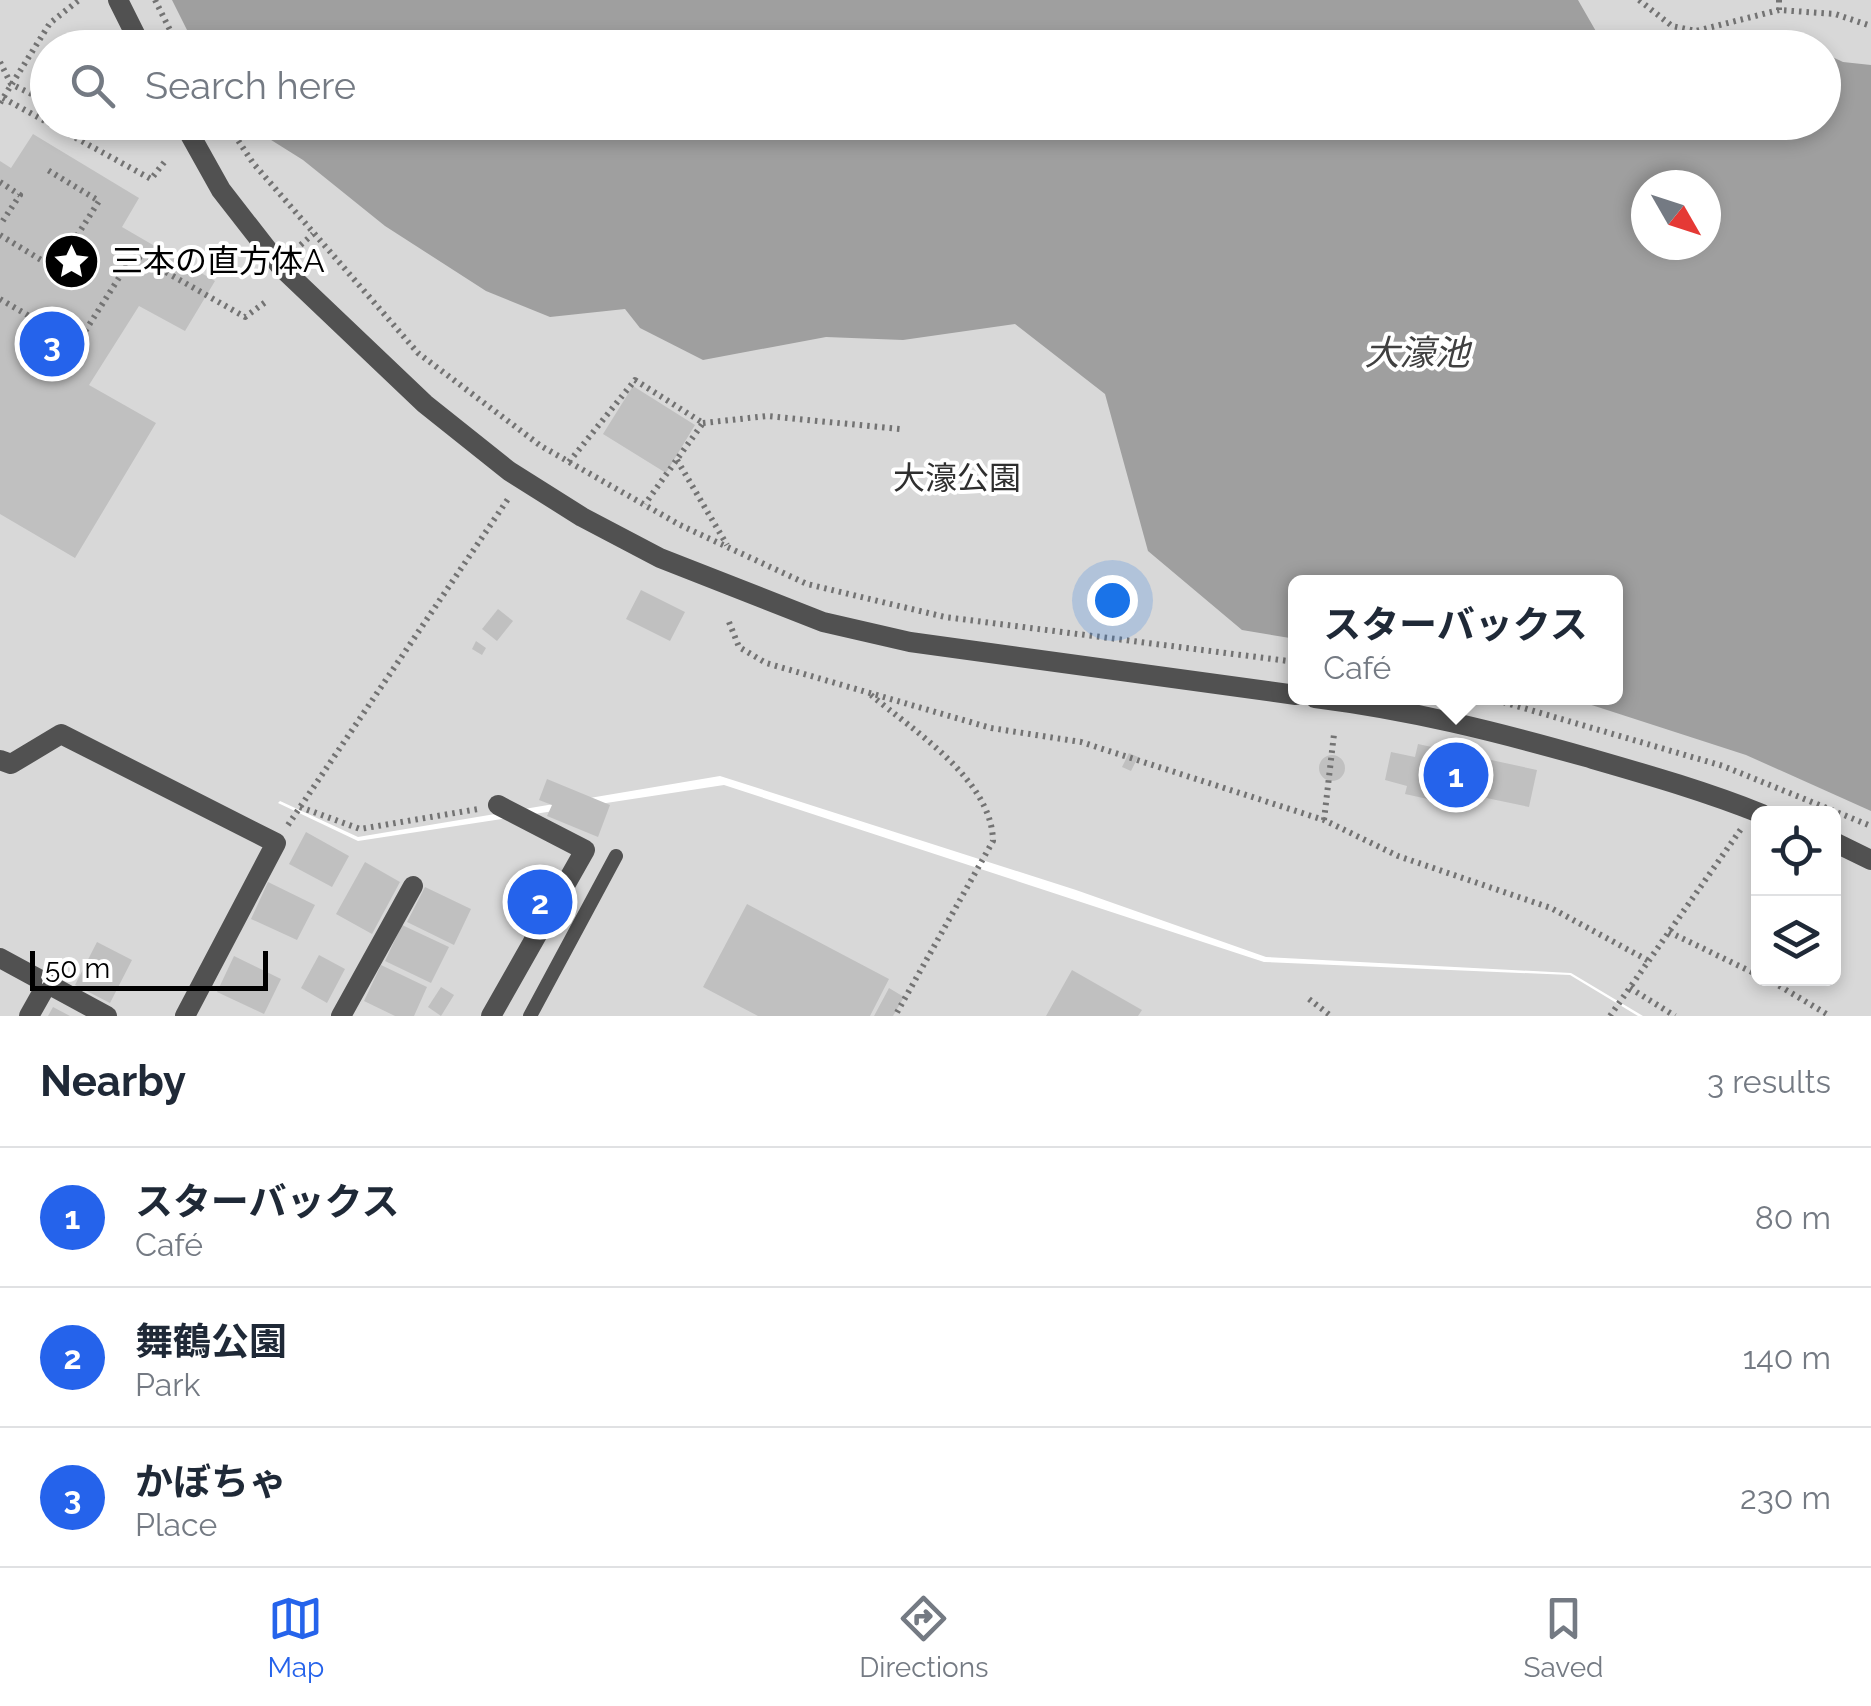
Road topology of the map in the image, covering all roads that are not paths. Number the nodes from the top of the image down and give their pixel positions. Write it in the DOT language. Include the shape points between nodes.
graph roads {
  1 [pos="118,0"];
  2 [pos="133,30"];
  3 [pos="193,140"];
  4 [pos="1288,694"];
  5 [pos="1373,705"];
  6 [pos="0,760"];
  7 [pos="498,805"];
  8 [pos="1751,814"];
  9 [pos="1841,845"];
  10 [pos="616,856"];
  11 [pos="1871,860"];
  12 [pos="414,886"];
  13 [pos="0,958"];
  14 [pos="47,984"];
  15 [pos="29,1016"];
  16 [pos="107,1016"];
  17 [pos="185,1016"];
  18 [pos="341,1016"];
  19 [pos="491,1016"];
  20 [pos="530,1016"];
  1 -- 2 [label="street"];
  3 -- 4 [label="street" via="221,190 281,267 425,404 508,471 660,558 823,622 910,642"];
  5 -- 8 [label="street" via="1651,776"];
  6 -- 17 [label="street" via="11,764 61,734 276,843"];
  7 -- 19 [label="street" via="585,850"];
  9 -- 11 [label="street"];
  10 -- 20 [label="lane"];
  12 -- 18 [label="street"];
  13 -- 14 [label="street"];
  14 -- 15 [label="street"];
  14 -- 16 [label="street"];
}
